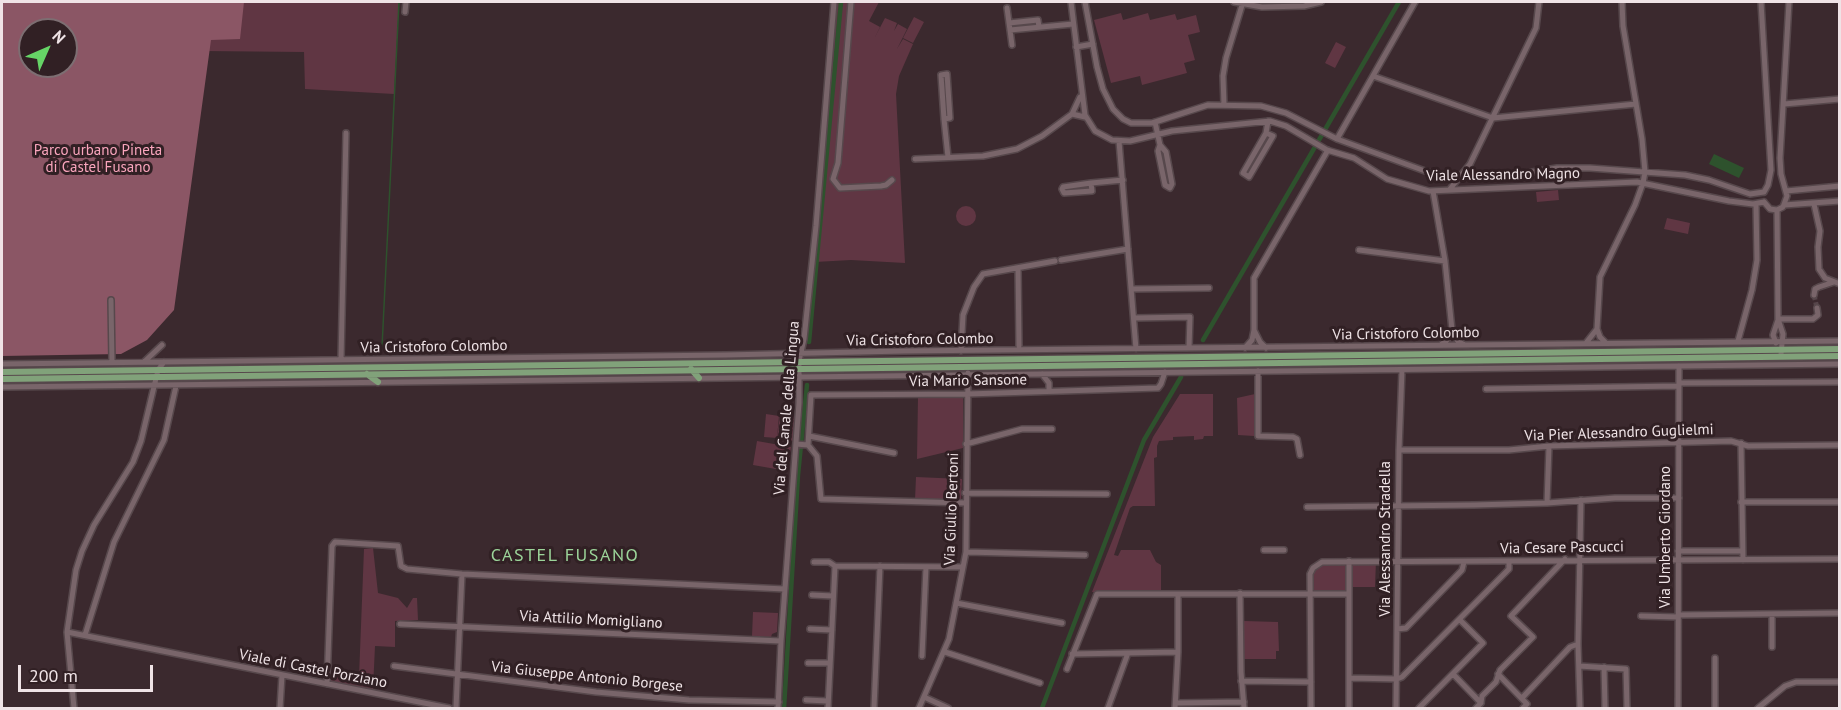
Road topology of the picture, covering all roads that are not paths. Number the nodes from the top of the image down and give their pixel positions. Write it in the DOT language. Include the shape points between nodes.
graph roads {
  1 [pos="406,2"];
  2 [pos="834,2"];
  3 [pos="851,2"];
  4 [pos="1071,2"];
  5 [pos="1085,2"];
  6 [pos="1234,2"];
  7 [pos="1321,2"];
  8 [pos="1415,2"];
  9 [pos="1539,2"];
  10 [pos="1622,2"];
  11 [pos="1761,2"];
  12 [pos="1789,2"];
  13 [pos="1243,3"];
  14 [pos="1007,8"];
  15 [pos="405,12"];
  16 [pos="1073,24"];
  17 [pos="1010,26"];
  18 [pos="1093,44"];
  19 [pos="1012,45"];
  20 [pos="1076,47"];
  21 [pos="1372,76"];
  22 [pos="1081,93"];
  23 [pos="1839,99"];
  24 [pos="1636,104"];
  25 [pos="1784,104"];
  26 [pos="1224,105"];
  27 [pos="1072,114"];
  28 [pos="1085,117"];
  29 [pos="1493,118"];
  30 [pos="944,119"];
  31 [pos="1268,121"];
  32 [pos="1155,122"];
  33 [pos="346,133"];
  34 [pos="1266,133"];
  35 [pos="1157,134"];
  36 [pos="1335,138"];
  37 [pos="1119,141"];
  38 [pos="1352,143"];
  39 [pos="1160,145"];
  40 [pos="1327,150"];
  41 [pos="1349,156"];
  42 [pos="948,157"];
  43 [pos="915,159"];
  44 [pos="1644,172"];
  45 [pos="1460,176"];
  46 [pos="892,180"];
  47 [pos="1123,180"];
  48 [pos="1643,183"];
  49 [pos="1768,185"];
  50 [pos="1839,186"];
  51 [pos="1063,187"];
  52 [pos="1450,189"];
  53 [pos="1785,189"];
  54 [pos="1433,191"];
  55 [pos="1764,192"];
  56 [pos="1839,201"];
  57 [pos="1764,202"];
  58 [pos="1756,204"];
  59 [pos="1814,204"];
  60 [pos="1784,205"];
  61 [pos="1777,210"];
  62 [pos="1128,249"];
  63 [pos="1359,250"];
  64 [pos="1445,261"];
  65 [pos="1017,268"];
  66 [pos="1837,283"];
  67 [pos="1209,288"];
  68 [pos="1131,289"];
  69 [pos="1814,295"];
  70 [pos="111,300"];
  71 [pos="1817,308"];
  72 [pos="1134,318"];
  73 [pos="1778,319"];
  74 [pos="1597,328"];
  75 [pos="1254,330"];
  76 [pos="1452,330"];
  77 [pos="1738,341"];
  78 [pos="1779,341"];
  79 [pos="1839,341"];
  80 [pos="1586,343"];
  81 [pos="1606,343"];
  82 [pos="162,345"];
  83 [pos="1464,345"];
  84 [pos="1019,346"];
  85 [pos="1441,346"];
  86 [pos="1189,348"];
  87 [pos="1245,348"];
  88 [pos="1266,348"];
  89 [pos="1136,349"];
  90 [pos="1839,349"];
  91 [pos="1781,350"];
  92 [pos="904,351"];
  93 [pos="963,351"];
  94 [pos="801,353"];
  95 [pos="1839,356"];
  96 [pos="1657,358"];
  97 [pos="272,360"];
  98 [pos="341,360"];
  99 [pos="914,360"];
  100 [pos="1782,361"];
  101 [pos="112,362"];
  102 [pos="144,362"];
  103 [pos="164,362"];
  104 [pos="969,363"];
  105 [pos="1839,363"];
  106 [pos="2,364"];
  107 [pos="1162,364"];
  108 [pos="1667,365"];
  109 [pos="1679,366"];
  110 [pos="280,368"];
  111 [pos="691,369"];
  112 [pos="799,369"];
  113 [pos="158,370"];
  114 [pos="1402,370"];
  115 [pos="1258,371"];
  116 [pos="2,372"];
  117 [pos="1165,372"];
  118 [pos="1175,372"];
  119 [pos="366,374"];
  120 [pos="1042,374"];
  121 [pos="968,375"];
  122 [pos="155,378"];
  123 [pos="699,378"];
  124 [pos="2,379"];
  125 [pos="28,379"];
  126 [pos="378,382"];
  127 [pos="1839,382"];
  128 [pos="1679,384"];
  129 [pos="153,386"];
  130 [pos="176,386"];
  131 [pos="2,387"];
  132 [pos="21,387"];
  133 [pos="1486,389"];
  134 [pos="1049,392"];
  135 [pos="967,394"];
  136 [pos="1052,429"];
  137 [pos="809,436"];
  138 [pos="1741,443"];
  139 [pos="797,444"];
  140 [pos="966,444"];
  141 [pos="1678,444"];
  142 [pos="807,445"];
  143 [pos="1839,445"];
  144 [pos="1549,446"];
  145 [pos="1399,450"];
  146 [pos="894,453"];
  147 [pos="1300,455"];
  148 [pos="966,493"];
  149 [pos="1107,494"];
  150 [pos="1679,498"];
  151 [pos="1581,500"];
  152 [pos="1741,502"];
  153 [pos="1839,502"];
  154 [pos="1547,503"];
  155 [pos="965,504"];
  156 [pos="1398,506"];
  157 [pos="1306,507"];
  158 [pos="1264,550"];
  159 [pos="1284,550"];
  160 [pos="1678,551"];
  161 [pos="1742,551"];
  162 [pos="966,552"];
  163 [pos="1085,555"];
  164 [pos="1839,558"];
  165 [pos="1565,559"];
  166 [pos="1581,559"];
  167 [pos="1678,559"];
  168 [pos="1743,560"];
  169 [pos="1349,561"];
  170 [pos="1398,561"];
  171 [pos="1464,561"];
  172 [pos="1509,561"];
  173 [pos="814,562"];
  174 [pos="835,566"];
  175 [pos="880,566"];
  176 [pos="926,567"];
  177 [pos="963,567"];
  178 [pos="462,574"];
  179 [pos="785,589"];
  180 [pos="1240,593"];
  181 [pos="1311,593"];
  182 [pos="1178,594"];
  183 [pos="1349,594"];
  184 [pos="812,595"];
  185 [pos="833,596"];
  186 [pos="956,603"];
  187 [pos="1839,613"];
  188 [pos="1772,614"];
  189 [pos="1641,616"];
  190 [pos="1678,616"];
  191 [pos="1460,620"];
  192 [pos="1062,623"];
  193 [pos="400,624"];
  194 [pos="460,626"];
  195 [pos="810,629"];
  196 [pos="1397,629"];
  197 [pos="832,630"];
  198 [pos="67,632"];
  199 [pos="85,635"];
  200 [pos="781,641"];
  201 [pos="1578,644"];
  202 [pos="1772,647"];
  203 [pos="945,652"];
  204 [pos="1178,652"];
  205 [pos="1072,654"];
  206 [pos="1128,654"];
  207 [pos="922,656"];
  208 [pos="1715,657"];
  209 [pos="808,663"];
  210 [pos="830,663"];
  211 [pos="394,666"];
  212 [pos="1579,666"];
  213 [pos="1604,667"];
  214 [pos="1067,669"];
  215 [pos="1453,674"];
  216 [pos="1497,674"];
  217 [pos="282,675"];
  218 [pos="457,676"];
  219 [pos="1350,678"];
  220 [pos="1397,679"];
  221 [pos="1241,681"];
  222 [pos="1311,682"];
  223 [pos="1839,682"];
  224 [pos="1040,683"];
  225 [pos="327,684"];
  226 [pos="924,697"];
  227 [pos="1522,698"];
  228 [pos="806,700"];
  229 [pos="828,701"];
  230 [pos="1481,703"];
  231 [pos="779,705"];
  232 [pos="1244,705"];
  233 [pos="1580,705"];
  234 [pos="1176,706"];
  235 [pos="74,708"];
  236 [pos="280,708"];
  237 [pos="449,708"];
  238 [pos="456,708"];
  239 [pos="828,708"];
  240 [pos="874,708"];
  241 [pos="919,708"];
  242 [pos="948,708"];
  243 [pos="1108,708"];
  244 [pos="1311,708"];
  245 [pos="1349,708"];
  246 [pos="1396,708"];
  247 [pos="1419,708"];
  248 [pos="1476,708"];
  249 [pos="1523,708"];
  250 [pos="1572,708"];
  251 [pos="1605,708"];
  252 [pos="1627,708"];
  253 [pos="1678,708"];
  254 [pos="1715,708"];
  255 [pos="1758,708"];
  1 -- 15 [label="street"];
  2 -- 94 [label="street, Via del Canale della Lingua" via="816,226"];
  3 -- 46 [label="street" via="838,163 833,179 840,188 881,186"];
  4 -- 16 [label="street"];
  5 -- 18 [label="street, Viale Alessandro Magno"];
  6 -- 13 [label="street"];
  7 -- 13 [label="street" via="1301,7"];
  8 -- 21 [label="street"];
  9 -- 29 [label="street" via="1536,28"];
  10 -- 24 [label="street"];
  11 -- 49 [label="street" via="1771,170"];
  12 -- 25 [label="street"];
  13 -- 26 [label="street" via="1226,58"];
  14 -- 17 [label="street"];
  16 -- 17 [label="street"];
  16 -- 20 [label="street"];
  17 -- 19 [label="street"];
  18 -- 20 [label="street"];
  18 -- 32 [label="street, Viale Alessandro Magno" via="1101,86 1113,109 1131,123"];
  20 -- 22 [label="street"];
  21 -- 29 [label="street"];
  21 -- 36 [label="street"];
  22 -- 27 [label="street"];
  22 -- 28 [label="street"];
  23 -- 25 [label="street"];
  24 -- 29 [label="street"];
  24 -- 44 [label="street"];
  25 -- 53 [label="street" via="1780,174"];
  26 -- 32 [label="street, Viale Alessandro Magno" via="1200,107"];
  26 -- 36 [label="street, Viale Alessandro Magno" via="1268,107"];
  27 -- 28 [label="street"];
  27 -- 42 [label="street" via="1017,149 983,156"];
  28 -- 37 [label="street" via="1099,134"];
  29 -- 45 [label="street"];
  30 -- 30 [label="street" via="950,118 947,74 941,75"];
  30 -- 42 [label="street"];
  31 -- 34 [label="street"];
  31 -- 35 [label="street, Viale Alessandro Magno"];
  31 -- 40 [label="street, Viale Alessandro Magno" via="1286,126"];
  32 -- 35 [label="street"];
  33 -- 98 [label="street"];
  34 -- 34 [label="street" via="1243,173 1249,177 1273,136"];
  35 -- 37 [label="street, Viale Alessandro Magno"];
  35 -- 39 [label="street"];
  36 -- 38 [label="street, Viale Alessandro Magno"];
  37 -- 47 [label="street"];
  38 -- 41 [label="street"];
  38 -- 45 [label="street, Viale Alessandro Magno" via="1426,173"];
  39 -- 39 [label="street" via="1165,185 1170,188 1166,152"];
  40 -- 41 [label="street, Viale Alessandro Magno"];
  40 -- 75 [label="street" via="1254,278"];
  41 -- 54 [label="street, Viale Alessandro Magno" via="1387,179"];
  42 -- 43 [label="street"];
  44 -- 45 [label="street, Viale Alessandro Magno" via="1573,167 1502,177"];
  44 -- 48 [label="street"];
  44 -- 55 [label="street, Viale Alessandro Magno" via="1697,177 1751,194"];
  45 -- 52 [label="street"];
  47 -- 51 [label="street"];
  47 -- 62 [label="street"];
  48 -- 52 [label="street, Viale Alessandro Magno"];
  48 -- 58 [label="street, Viale Alessandro Magno"];
  48 -- 74 [label="street" via="1600,277"];
  49 -- 53 [label="street" via="1777,182"];
  49 -- 55 [label="street"];
  50 -- 53 [label="street"];
  52 -- 54 [label="street, Viale Alessandro Magno"];
  53 -- 60 [label="street"];
  54 -- 64 [label="street"];
  55 -- 57 [label="street"];
  56 -- 59 [label="street"];
  57 -- 58 [label="street, Viale Alessandro Magno"];
  57 -- 61 [label="street"];
  58 -- 77 [label="street" via="1756,260"];
  59 -- 60 [label="street"];
  59 -- 66 [label="street" via="1820,231 1819,269 1823,276"];
  60 -- 61 [label="street"];
  61 -- 73 [label="street"];
  62 -- 65 [label="street"];
  62 -- 68 [label="street"];
  63 -- 64 [label="street"];
  64 -- 76 [label="street"];
  65 -- 84 [label="street"];
  65 -- 93 [label="street" via="983,273 979,278 963,315"];
  66 -- 69 [label="street" via="1819,287"];
  67 -- 68 [label="street"];
  68 -- 72 [label="street"];
  70 -- 101 [label="street"];
  71 -- 73 [label="street" via="1818,315 1813,319"];
  72 -- 86 [label="street" via="1190,317"];
  72 -- 89 [label="street"];
  73 -- 78 [label="street" via="1783,333"];
  73 -- 78 [label="street" via="1773,334"];
  74 -- 80 [label="street"];
  74 -- 81 [label="street"];
  75 -- 87 [label="street"];
  75 -- 88 [label="street"];
  76 -- 83 [label="street"];
  76 -- 85 [label="street"];
  77 -- 78 [label="street, Via Cristoforo Colombo"];
  77 -- 81 [label="street, Via Cristoforo Colombo"];
  78 -- 79 [label="street, Via Cristoforo Colombo"];
  78 -- 91 [label="street"];
  80 -- 81 [label="street, Via Cristoforo Colombo"];
  80 -- 83 [label="street, Via Cristoforo Colombo"];
  82 -- 102 [label="street"];
  83 -- 85 [label="street, Via Cristoforo Colombo"];
  85 -- 88 [label="street, Via Cristoforo Colombo"];
  86 -- 87 [label="street, Via Cristoforo Colombo"];
  86 -- 89 [label="street, Via Cristoforo Colombo"];
  87 -- 88 [label="street, Via Cristoforo Colombo"];
  89 -- 93 [label="street, Via Cristoforo Colombo"];
  90 -- 91 [label="main road, Via Cristoforo Colombo"];
  91 -- 100 [label="street"];
  91 -- 104 [label="main road, Via Cristoforo Colombo"];
  92 -- 93 [label="street, Via Cristoforo Colombo"];
  92 -- 94 [label="street, Via Cristoforo Colombo"];
  92 -- 99 [label="street"];
  93 -- 104 [label="street"];
  94 -- 98 [label="street, Via Cristoforo Colombo"];
  94 -- 112 [label="street, Via del Canale della Lingua"];
  95 -- 100 [label="main road, Via Cristoforo Colombo"];
  96 -- 100 [label="main road, Via Cristoforo Colombo"];
  96 -- 107 [label="main road, Via Cristoforo Colombo"];
  96 -- 108 [label="street"];
  97 -- 98 [label="street, Via Cristoforo Colombo"];
  97 -- 103 [label="street, Via Cristoforo Colombo"];
  97 -- 110 [label="street"];
  99 -- 104 [label="main road, Via Cristoforo Colombo"];
  99 -- 112 [label="main road, Via Cristoforo Colombo"];
  100 -- 105 [label="street, Via Cristoforo Colombo"];
  100 -- 109 [label="street, Via Cristoforo Colombo"];
  101 -- 102 [label="street, Via Cristoforo Colombo"];
  101 -- 106 [label="street, Via Cristoforo Colombo"];
  102 -- 103 [label="street, Via Cristoforo Colombo"];
  103 -- 113 [label="street"];
  104 -- 107 [label="main road, Via Cristoforo Colombo"];
  104 -- 112 [label="main road, Via Cristoforo Colombo"];
  104 -- 121 [label="street, Via Giulio Bertoni"];
  107 -- 118 [label="street"];
  108 -- 109 [label="street, Via Cristoforo Colombo"];
  108 -- 114 [label="street, Via Cristoforo Colombo"];
  109 -- 128 [label="street, Via Umberto Giordano"];
  110 -- 112 [label="main road, Via Cristoforo Colombo"];
  110 -- 113 [label="main road, Via Cristoforo Colombo"];
  111 -- 112 [label="main road, Via Cristoforo Colombo"];
  111 -- 119 [label="main road, Via Cristoforo Colombo"];
  111 -- 123 [label="main road"];
  112 -- 121 [label="street, Via Cristoforo Colombo"];
  112 -- 123 [label="street, Via Cristoforo Colombo"];
  112 -- 139 [label="street, Via del Canale della Lingua"];
  113 -- 116 [label="main road, Via Cristoforo Colombo"];
  113 -- 122 [label="street"];
  114 -- 115 [label="street, Via Cristoforo Colombo"];
  114 -- 145 [label="street, Via Alessandro Stradella"];
  115 -- 118 [label="street, Via Cristoforo Colombo"];
  115 -- 147 [label="street" via="1258,436 1293,437"];
  117 -- 118 [label="street, Via Cristoforo Colombo"];
  117 -- 120 [label="street, Via Cristoforo Colombo"];
  117 -- 134 [label="street, Via Mario Sansone" via="1158,388"];
  119 -- 122 [label="main road, Via Cristoforo Colombo"];
  119 -- 126 [label="main road"];
  120 -- 121 [label="street, Via Cristoforo Colombo"];
  120 -- 134 [label="street" via="1049,383"];
  121 -- 135 [label="street, Via Giulio Bertoni"];
  122 -- 125 [label="main road, Via Cristoforo Colombo"];
  122 -- 129 [label="street"];
  123 -- 126 [label="street, Via Cristoforo Colombo"];
  124 -- 125 [label="main road, Via Cristoforo Colombo"];
  125 -- 132 [label="street"];
  126 -- 130 [label="street, Via Cristoforo Colombo"];
  127 -- 128 [label="street"];
  128 -- 133 [label="street"];
  128 -- 141 [label="street, Via Umberto Giordano"];
  129 -- 130 [label="street, Via Cristoforo Colombo"];
  129 -- 132 [label="street, Via Cristoforo Colombo"];
  129 -- 198 [label="street" via="133,462 82,551"];
  130 -- 199 [label="street" via="164,440 114,543"];
  131 -- 132 [label="street, Via Cristoforo Colombo"];
  134 -- 135 [label="street, Via Mario Sansone"];
  135 -- 137 [label="street, Via Mario Sansone" via="811,395"];
  135 -- 140 [label="street, Via Giulio Bertoni"];
  136 -- 140 [label="street" via="1022,429"];
  137 -- 142 [label="street, Via Mario Sansone"];
  137 -- 146 [label="street"];
  138 -- 141 [label="street, Via Pier Alessandro Guglielmi"];
  138 -- 143 [label="street, Via Pier Alessandro Guglielmi"];
  138 -- 152 [label="street"];
  139 -- 142 [label="street"];
  139 -- 179 [label="street, Via del Canale della Lingua"];
  140 -- 148 [label="street, Via Giulio Bertoni"];
  141 -- 144 [label="street, Via Pier Alessandro Guglielmi"];
  141 -- 150 [label="street, Via Umberto Giordano"];
  142 -- 155 [label="street" via="817,456 820,500"];
  144 -- 145 [label="street, Via Pier Alessandro Guglielmi"];
  144 -- 154 [label="street"];
  145 -- 156 [label="street, Via Alessandro Stradella"];
  148 -- 149 [label="street"];
  148 -- 155 [label="street, Via Giulio Bertoni"];
  150 -- 151 [label="street"];
  150 -- 160 [label="street, Via Umberto Giordano"];
  151 -- 154 [label="street"];
  151 -- 166 [label="street"];
  152 -- 153 [label="street"];
  152 -- 161 [label="street"];
  154 -- 156 [label="street"];
  155 -- 162 [label="street, Via Giulio Bertoni"];
  156 -- 157 [label="street"];
  156 -- 170 [label="street, Via Alessandro Stradella"];
  158 -- 159 [label="street"];
  160 -- 161 [label="street"];
  160 -- 167 [label="street, Via Umberto Giordano"];
  161 -- 168 [label="street"];
  162 -- 163 [label="street"];
  162 -- 177 [label="street, Via Giulio Bertoni"];
  164 -- 168 [label="street, Via Cesare Pascucci"];
  165 -- 166 [label="street, Via Cesare Pascucci"];
  165 -- 172 [label="street, Via Cesare Pascucci"];
  165 -- 216 [label="street" via="1510,616 1533,637"];
  166 -- 167 [label="street, Via Cesare Pascucci"];
  166 -- 201 [label="street"];
  167 -- 168 [label="street, Via Cesare Pascucci"];
  167 -- 190 [label="street, Via Umberto Giordano"];
  169 -- 170 [label="street, Via Cesare Pascucci"];
  169 -- 181 [label="street, Via Cesare Pascucci" via="1322,562 1313,568"];
  169 -- 183 [label="street"];
  170 -- 171 [label="street, Via Cesare Pascucci"];
  170 -- 196 [label="street, Via Alessandro Stradella"];
  171 -- 172 [label="street, Via Cesare Pascucci"];
  171 -- 196 [label="street" via="1462,570 1414,620 1406,628"];
  172 -- 191 [label="street" via="1509,569"];
  173 -- 174 [label="street"];
  174 -- 175 [label="street"];
  174 -- 185 [label="street"];
  175 -- 176 [label="street"];
  175 -- 240 [label="street"];
  176 -- 177 [label="street"];
  176 -- 207 [label="street"];
  177 -- 186 [label="street, Via Giulio Bertoni"];
  178 -- 179 [label="street"];
  178 -- 194 [label="street"];
  178 -- 225 [label="street" via="403,568 398,546 333,543"];
  179 -- 200 [label="street, Via del Canale della Lingua"];
  180 -- 181 [label="street"];
  180 -- 182 [label="street"];
  180 -- 221 [label="street"];
  181 -- 183 [label="street"];
  181 -- 222 [label="street"];
  182 -- 204 [label="street"];
  182 -- 205 [label="street" via="1097,594"];
  183 -- 219 [label="street"];
  184 -- 185 [label="street"];
  185 -- 197 [label="street"];
  186 -- 192 [label="street"];
  186 -- 203 [label="street, Via Giulio Bertoni"];
  187 -- 188 [label="street"];
  188 -- 190 [label="street"];
  188 -- 202 [label="street"];
  189 -- 190 [label="street"];
  190 -- 253 [label="street, Via Umberto Giordano"];
  191 -- 215 [label="street" via="1483,643"];
  191 -- 220 [label="street"];
  193 -- 194 [label="street, Via Attilio Momigliano"];
  194 -- 200 [label="street, Via Attilio Momigliano"];
  194 -- 218 [label="street"];
  195 -- 197 [label="street"];
  196 -- 220 [label="street, Via Alessandro Stradella"];
  197 -- 210 [label="street"];
  198 -- 199 [label="street, Viale di Castel Porziano"];
  198 -- 235 [label="street"];
  199 -- 217 [label="street, Viale di Castel Porziano"];
  200 -- 231 [label="street, Via del Canale della Lingua"];
  201 -- 212 [label="street"];
  201 -- 227 [label="street" via="1570,647"];
  203 -- 224 [label="street"];
  203 -- 226 [label="street, Via Giulio Bertoni"];
  204 -- 206 [label="street"];
  204 -- 234 [label="street"];
  205 -- 206 [label="street"];
  205 -- 214 [label="street"];
  206 -- 243 [label="street"];
  208 -- 254 [label="street"];
  209 -- 210 [label="street"];
  210 -- 229 [label="street"];
  211 -- 218 [label="street, Via Giuseppe Antonio Borgese"];
  212 -- 213 [label="street"];
  212 -- 233 [label="street"];
  213 -- 251 [label="street"];
  213 -- 252 [label="street" via="1626,669"];
  215 -- 230 [label="street"];
  215 -- 247 [label="street"];
  216 -- 227 [label="street"];
  216 -- 230 [label="street"];
  217 -- 225 [label="street, Viale di Castel Porziano"];
  217 -- 236 [label="street"];
  218 -- 231 [label="street, Via Giuseppe Antonio Borgese" via="596,692"];
  218 -- 238 [label="street"];
  219 -- 220 [label="street"];
  219 -- 245 [label="street"];
  220 -- 246 [label="street, Via Alessandro Stradella"];
  221 -- 222 [label="street"];
  221 -- 232 [label="street"];
  222 -- 244 [label="street"];
  223 -- 255 [label="street" via="1796,682"];
  225 -- 237 [label="street, Viale di Castel Porziano"];
  226 -- 241 [label="street, Via Giulio Bertoni"];
  226 -- 242 [label="street"];
  227 -- 249 [label="street" via="1527,704"];
  228 -- 229 [label="street"];
  229 -- 239 [label="street"];
  230 -- 248 [label="street"];
  232 -- 234 [label="street"];
  233 -- 250 [label="street"];
}
